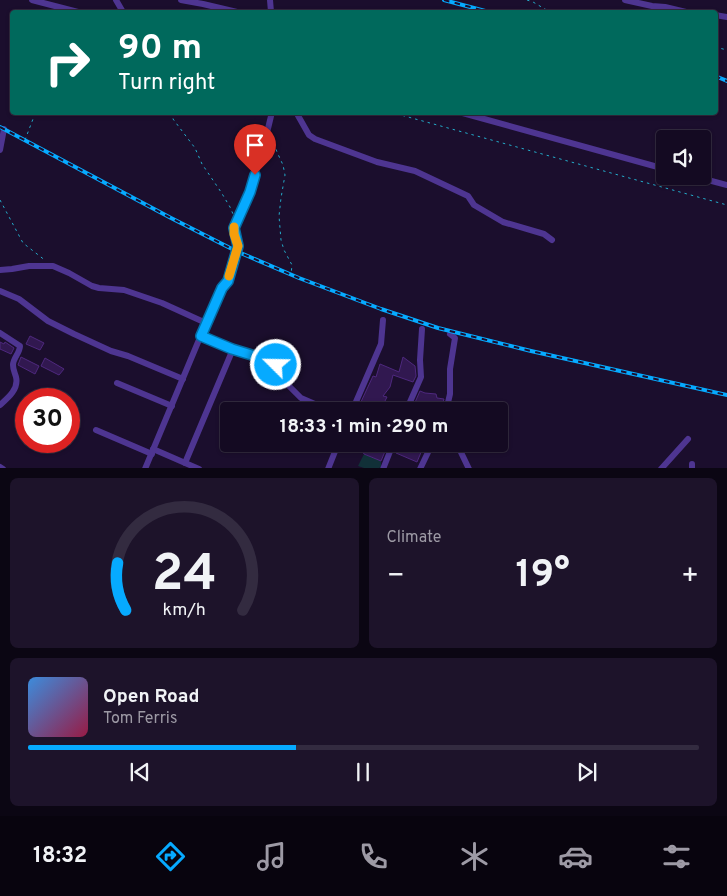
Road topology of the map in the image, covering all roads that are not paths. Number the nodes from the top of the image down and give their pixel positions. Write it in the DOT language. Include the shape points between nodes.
graph roads {
  1 [pos="32,0"];
  2 [pos="181,0"];
  3 [pos="625,0"];
  4 [pos="70,10"];
  5 [pos="228,10"];
  6 [pos="678,10"];
  7 [pos="271,115"];
  8 [pos="298,115"];
  9 [pos="470,115"];
  10 [pos="4,129"];
  11 [pos="0,150"];
  12 [pos="656,167"];
  13 [pos="711,181"];
  14 [pos="727,186"];
  15 [pos="552,240"];
  16 [pos="0,270"];
  17 [pos="0,291"];
  18 [pos="383,320"];
  19 [pos="206,323"];
  20 [pos="422,329"];
  21 [pos="0,333"];
  22 [pos="450,334"];
  23 [pos="201,336"];
  24 [pos="232,349"];
  25 [pos="183,379"];
  26 [pos="117,383"];
  27 [pos="310,402"];
  28 [pos="356,402"];
  29 [pos="410,402"];
  30 [pos="448,402"];
  31 [pos="0,405"];
  32 [pos="172,406"];
  33 [pos="96,430"];
  34 [pos="688,439"];
  35 [pos="152,452"];
  36 [pos="335,452"];
  37 [pos="390,452"];
  38 [pos="428,452"];
  39 [pos="461,452"];
  40 [pos="185,463"];
  41 [pos="145,468"];
  42 [pos="196,468"];
  43 [pos="328,468"];
  44 [pos="383,468"];
  45 [pos="420,468"];
  46 [pos="469,468"];
  47 [pos="661,468"];
  1 -- 4 [label="street"];
  2 -- 5 [label="street"];
  3 -- 6 [label="street"];
  7 -- 19 [label="street" via="250,192 234,228 238,246 228,281"];
  8 -- 15 [label="street" via="309,135 316,139 377,162 415,171 468,196 474,205 503,222 544,234"];
  9 -- 12 [label="street"];
  10 -- 11 [label="street"];
  13 -- 14 [label="street"];
  16 -- 19 [label="street" via="29,266 60,268 92,286 124,290"];
  17 -- 25 [label="street" via="19,299 48,321 74,334"];
  18 -- 28 [label="street" via="381,344"];
  19 -- 23 [label="street"];
  20 -- 29 [label="street" via="421,377"];
  21 -- 31 [label="street" via="20,346 13,363 14,391"];
  22 -- 30 [label="street" via="455,338"];
  23 -- 24 [label="street"];
  23 -- 25 [label="street"];
  24 -- 27 [label="street" via="276,365 288,385"];
  24 -- 40 [label="street"];
  25 -- 32 [label="street"];
  26 -- 32 [label="street"];
  32 -- 35 [label="street"];
  33 -- 35 [label="street"];
  34 -- 47 [label="street"];
  35 -- 40 [label="street"];
  35 -- 41 [label="street"];
  36 -- 43 [label="street"];
  37 -- 44 [label="street"];
  38 -- 45 [label="street"];
  39 -- 46 [label="street"];
  40 -- 42 [label="street"];
}
